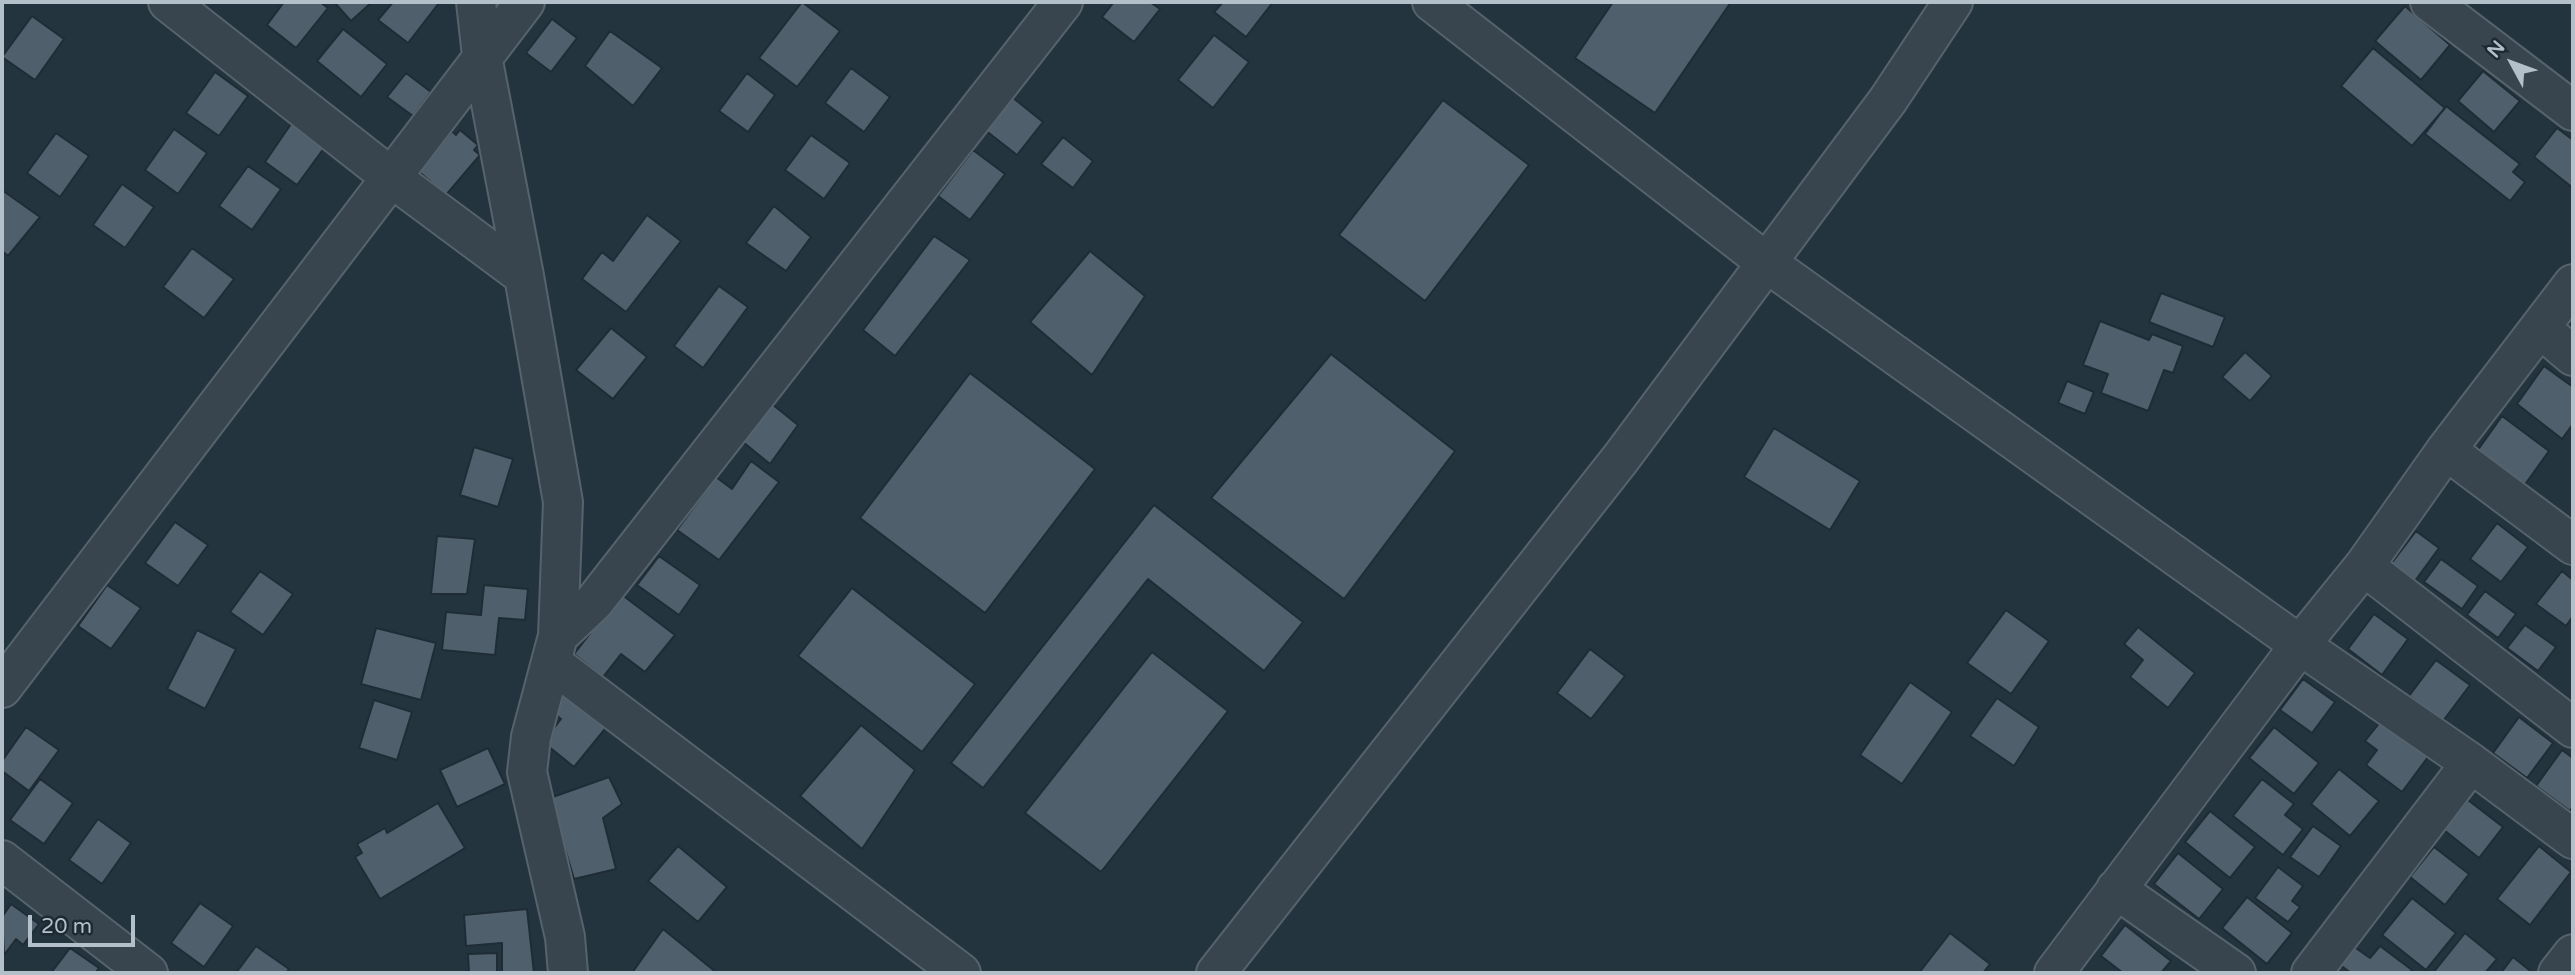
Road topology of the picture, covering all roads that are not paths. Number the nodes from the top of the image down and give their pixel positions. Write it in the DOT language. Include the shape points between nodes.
graph roads {
  1 [pos="168,2"];
  2 [pos="476,2"];
  3 [pos="525,2"];
  4 [pos="1063,2"];
  5 [pos="1432,2"];
  6 [pos="1953,2"];
  7 [pos="2430,2"];
  8 [pos="482,56"];
  9 [pos="2573,111"];
  10 [pos="392,178"];
  11 [pos="1767,263"];
  12 [pos="524,276"];
  13 [pos="2573,284"];
  14 [pos="2540,328"];
  15 [pos="2573,356"];
  16 [pos="2446,450"];
  17 [pos="2573,545"];
  18 [pos="2364,566"];
  19 [pos="2300,645"];
  20 [pos="555,650"];
  21 [pos="2,688"];
  22 [pos="2573,728"];
  23 [pos="2472,763"];
  24 [pos="2573,839"];
  25 [pos="2,860"];
  26 [pos="2116,889"];
  27 [pos="2573,954"];
  28 [pos="148,973"];
  29 [pos="568,973"];
  30 [pos="961,973"];
  31 [pos="1216,973"];
  32 [pos="2054,973"];
  33 [pos="2236,973"];
  34 [pos="2311,973"];
  35 [pos="2558,973"];
  1 -- 10 [label="street"];
  2 -- 8 [label="street"];
  3 -- 8 [label="street"];
  4 -- 20 [label="street"];
  5 -- 11 [label="street"];
  6 -- 11 [label="street" via="1888,100"];
  7 -- 9 [label="street"];
  8 -- 10 [label="street"];
  8 -- 12 [label="street"];
  10 -- 12 [label="street"];
  10 -- 21 [label="street"];
  11 -- 19 [label="street"];
  11 -- 31 [label="street" via="1621,458"];
  12 -- 20 [label="street" via="563,502"];
  13 -- 14 [label="street"];
  14 -- 15 [label="street"];
  14 -- 16 [label="street"];
  16 -- 17 [label="street"];
  16 -- 18 [label="street"];
  18 -- 19 [label="street"];
  18 -- 22 [label="street"];
  19 -- 23 [label="street"];
  19 -- 26 [label="street"];
  20 -- 29 [label="street" via="531,737 527,772 565,937"];
  20 -- 30 [label="street"];
  23 -- 24 [label="street"];
  23 -- 34 [label="street"];
  25 -- 28 [label="street"];
  26 -- 32 [label="street"];
  26 -- 33 [label="street"];
  27 -- 35 [label="street"];
}
